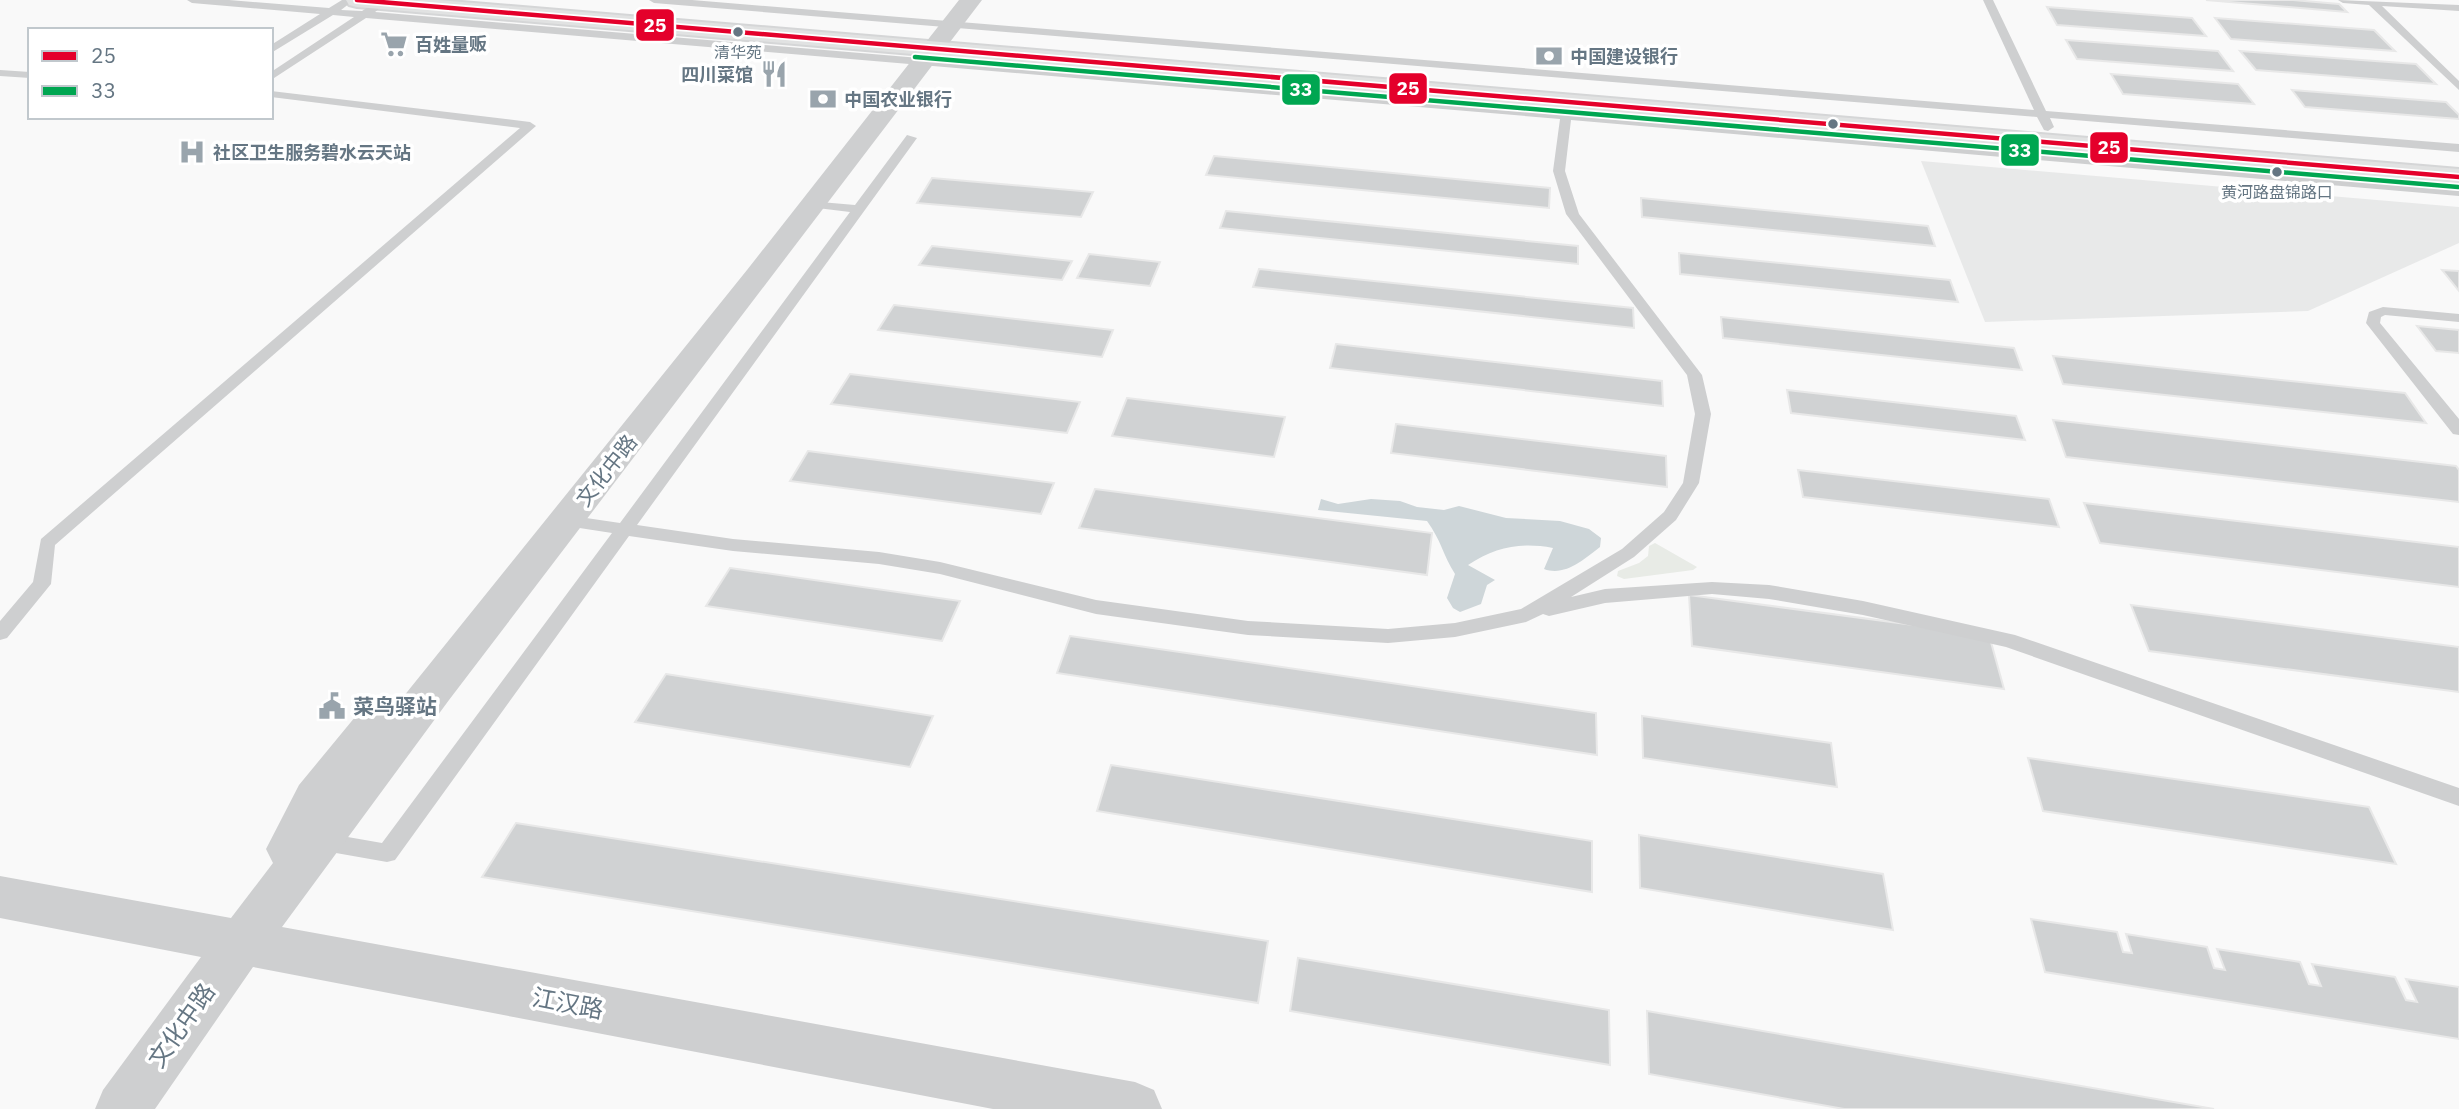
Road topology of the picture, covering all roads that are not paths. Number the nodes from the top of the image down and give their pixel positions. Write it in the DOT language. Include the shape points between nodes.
graph roads {
  1 [pos="192,0"];
  2 [pos="349,0"];
  3 [pos="520,0"];
  4 [pos="953,0"];
  5 [pos="971,0"];
  6 [pos="1988,0"];
  7 [pos="2343,0"];
  8 [pos="2373,2"];
  9 [pos="660,3"];
  10 [pos="373,4"];
  11 [pos="2459,8"];
  12 [pos="330,12"];
  13 [pos="930,42"];
  14 [pos="273,49"];
  15 [pos="0,73"];
  16 [pos="28,75"];
  17 [pos="273,76"];
  18 [pos="2459,87"];
  19 [pos="273,94"];
  20 [pos="1566,116"];
  21 [pos="2045,120"];
  22 [pos="911,138"];
  23 [pos="2459,148"];
  24 [pos="2459,162"];
  25 [pos="2459,177"];
  26 [pos="2459,192"];
  27 [pos="814,204"];
  28 [pos="859,209"];
  29 [pos="2459,318"];
  30 [pos="2459,430"];
  31 [pos="566,521"];
  32 [pos="624,530"];
  33 [pos="1526,615"];
  34 [pos="0,633"];
  35 [pos="2459,797"];
  36 [pos="318,840"];
  37 [pos="0,897"];
  38 [pos="242,941"];
  39 [pos="122,1109"];
  40 [pos="1135,1109"];
  1 -- 12 [label="lane"];
  2 -- 12 [label="lane"];
  3 -- 9 [label="main road"];
  4 -- 13 [label="street, 文化中路"];
  5 -- 13 [label="street, 文化中路"];
  6 -- 21 [label="lane"];
  7 -- 8 [label="lane"];
  8 -- 11 [label="lane"];
  8 -- 18 [label="lane"];
  9 -- 13 [label="main road"];
  10 -- 12 [label="lane"];
  10 -- 13 [label="main road"];
  10 -- 17 [label="lane"];
  12 -- 14 [label="lane"];
  13 -- 20 [label="lane"];
  13 -- 21 [label="main road"];
  13 -- 25 [label="main road"];
  13 -- 27 [label="street, 文化中路"];
  13 -- 38 [label="street, 文化中路" via="315,798"];
  15 -- 16 [label="lane"];
  19 -- 34 [label="lane" via="530,126 47,543 42,584"];
  20 -- 26 [label="lane"];
  20 -- 33 [label="lane" via="1559,170 1573,214 1694,375 1703,414 1691,482 1670,516 1628,553"];
  21 -- 23 [label="lane"];
  21 -- 24 [label="main road"];
  22 -- 28 [label="lane"];
  27 -- 28 [label="lane"];
  27 -- 31 [label="street, 文化中路"];
  28 -- 32 [label="lane"];
  29 -- 30 [label="lane" via="2383,312 2374,315 2373,323"];
  31 -- 32 [label="lane"];
  31 -- 36 [label="street, 文化中路"];
  32 -- 33 [label="lane" via="879,558 940,568 1096,607 1248,628 1388,636 1455,630"];
  32 -- 36 [label="lane" via="387,853"];
  33 -- 35 [label="lane" via="1605,596 1712,588 1769,592 1863,608 2008,640"];
  36 -- 38 [label="street, 文化中路"];
  37 -- 38 [label="street, 江汉路"];
  38 -- 39 [label="street, 文化中路"];
  38 -- 40 [label="street, 江汉路"];
}
